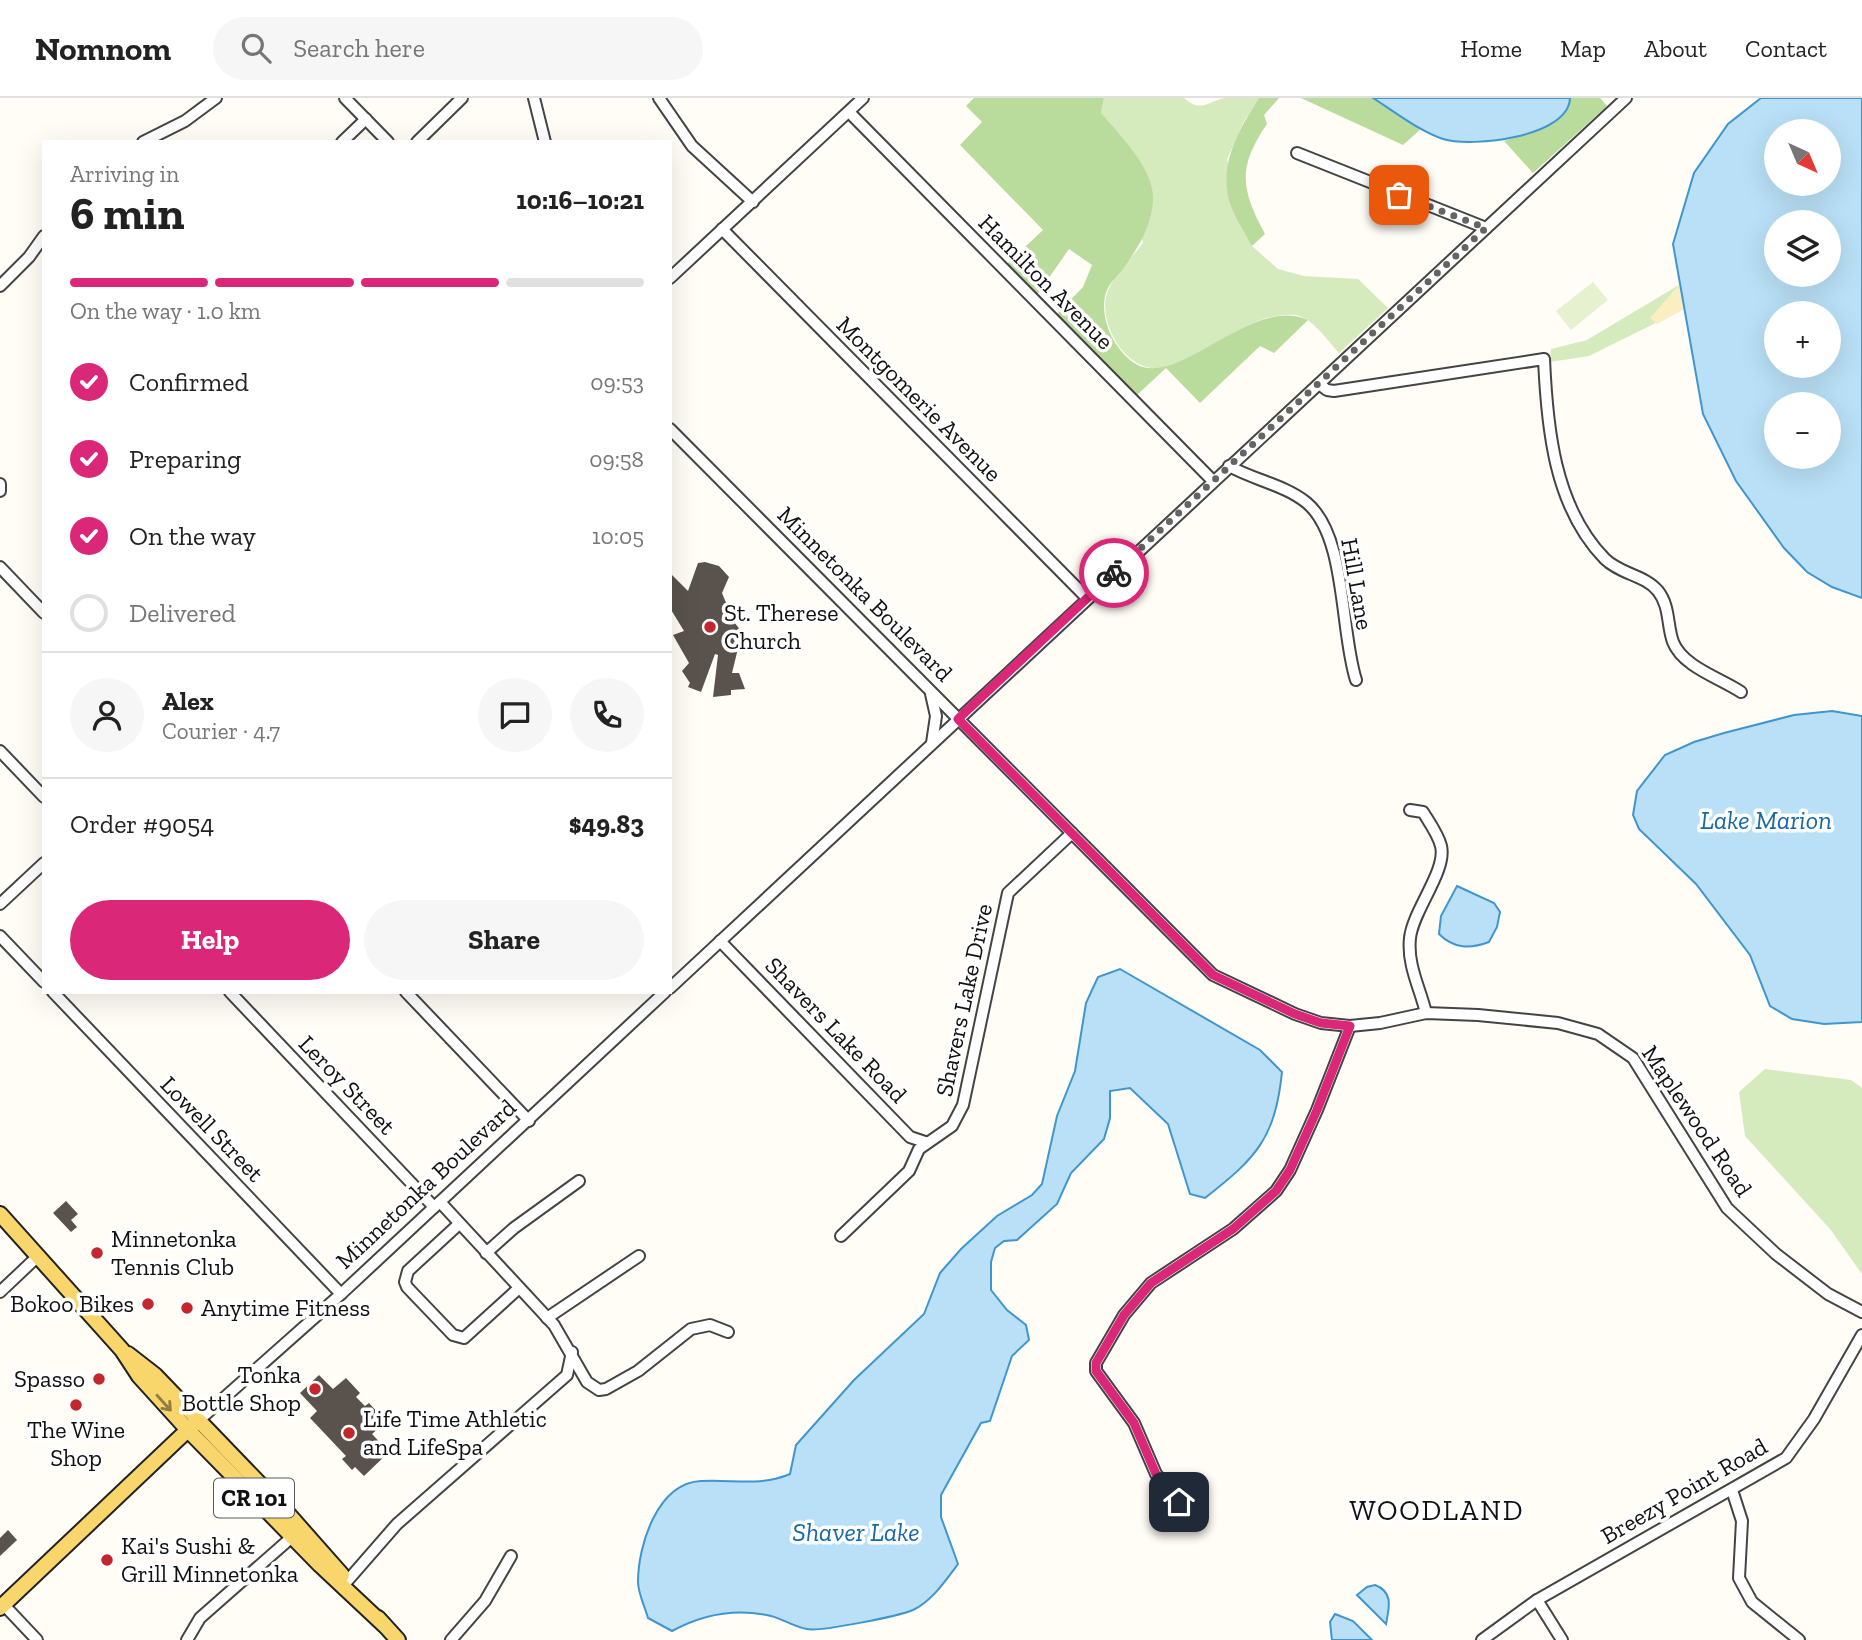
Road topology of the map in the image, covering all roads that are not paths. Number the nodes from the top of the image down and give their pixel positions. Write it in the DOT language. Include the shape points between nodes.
graph roads {
  1 [pos="216,98"];
  2 [pos="345,98"];
  3 [pos="462,98"];
  4 [pos="534,98"];
  5 [pos="659,98"];
  6 [pos="863,98"];
  7 [pos="1626,98"];
  8 [pos="849,112"];
  9 [pos="366,119"];
  10 [pos="147,140"];
  11 [pos="344,140"];
  12 [pos="386,140"];
  13 [pos="419,140"];
  14 [pos="545,140"];
  15 [pos="1297,153"];
  16 [pos="753,202"];
  17 [pos="1486,228"];
  18 [pos="722,229"];
  19 [pos="42,239"];
  20 [pos="672,276"];
  21 [pos="0,286"];
  22 [pos="1319,384"];
  23 [pos="672,431"];
  24 [pos="1229,467"];
  25 [pos="1213,481"];
  26 [pos="0,484"];
  27 [pos="0,491"];
  28 [pos="0,567"];
  29 [pos="1087,598"];
  30 [pos="42,611"];
  31 [pos="1356,680"];
  32 [pos="1741,692"];
  33 [pos="931,694"];
  34 [pos="958,719"];
  35 [pos="932,743"];
  36 [pos="0,751"];
  37 [pos="42,795"];
  38 [pos="1410,810"];
  39 [pos="1072,833"];
  40 [pos="42,865"];
  41 [pos="0,904"];
  42 [pos="0,936"];
  43 [pos="720,941"];
  44 [pos="42,980"];
  45 [pos="672,986"];
  46 [pos="55,994"];
  47 [pos="232,994"];
  48 [pos="408,994"];
  49 [pos="663,994"];
  50 [pos="1426,1013"];
  51 [pos="1350,1026"];
  52 [pos="529,1121"];
  53 [pos="925,1142"];
  54 [pos="579,1181"];
  55 [pos="437,1204"];
  56 [pos="0,1214"];
  57 [pos="459,1224"];
  58 [pos="841,1236"];
  59 [pos="486,1253"];
  60 [pos="38,1256"];
  61 [pos="639,1256"];
  62 [pos="519,1288"];
  63 [pos="0,1292"];
  64 [pos="341,1294"];
  65 [pos="1862,1312"];
  66 [pos="547,1318"];
  67 [pos="728,1332"];
  68 [pos="1862,1335"];
  69 [pos="572,1352"];
  70 [pos="567,1375"];
  71 [pos="587,1382"];
  72 [pos="193,1425"];
  73 [pos="1732,1490"];
  74 [pos="1179,1502"];
  75 [pos="292,1537"];
  76 [pos="511,1556"];
  77 [pos="345,1584"];
  78 [pos="1537,1600"];
  79 [pos="2,1606"];
  80 [pos="37,1640"];
  81 [pos="187,1640"];
  82 [pos="398,1640"];
  83 [pos="451,1640"];
  84 [pos="1482,1640"];
  85 [pos="1562,1640"];
  86 [pos="1799,1640"];
  1 -- 10 [label="street" via="185,121"];
  2 -- 9 [label="street"];
  3 -- 13 [label="street"];
  4 -- 14 [label="street"];
  5 -- 16 [label="street" via="692,146"];
  6 -- 8 [label="street"];
  7 -- 17 [label="street"];
  8 -- 16 [label="street"];
  8 -- 25 [label="street, Hamilton Avenue"];
  9 -- 11 [label="street"];
  9 -- 12 [label="street"];
  15 -- 17 [label="street"];
  16 -- 18 [label="street"];
  17 -- 22 [label="street"];
  18 -- 20 [label="street"];
  18 -- 29 [label="street, Montgomerie Avenue"];
  19 -- 21 [label="street"];
  22 -- 24 [label="street"];
  22 -- 32 [label="street" via="1334,391 1544,359 1556,462 1568,501 1587,538 1620,572 1657,590 1683,657"];
  23 -- 33 [label="street, Minnetonka Boulevard"];
  24 -- 25 [label="street"];
  24 -- 31 [label="street, Hill Lane" via="1291,492 1326,527"];
  25 -- 29 [label="street"];
  26 -- 27 [label="street"];
  28 -- 30 [label="street"];
  29 -- 34 [label="street"];
  33 -- 34 [label="street, Minnetonka Boulevard"];
  33 -- 35 [label="street" via="936,716"];
  34 -- 35 [label="street"];
  34 -- 39 [label="street, Maplewood Road"];
  35 -- 43 [label="street"];
  36 -- 37 [label="street"];
  38 -- 50 [label="street" via="1423,812 1442,848 1410,937 1412,971"];
  39 -- 51 [label="street, Maplewood Road" via="1213,975 1295,1014"];
  39 -- 53 [label="street, Shavers Lake Drive" via="1008,893 961,1113 952,1125"];
  40 -- 41 [label="street"];
  42 -- 44 [label="street"];
  43 -- 45 [label="street"];
  43 -- 53 [label="street, Shavers Lake Road" via="910,1137"];
  46 -- 64 [label="street, Lowell Street"];
  47 -- 55 [label="street, Leroy Street"];
  48 -- 52 [label="street"];
  49 -- 52 [label="street, Minnetonka Boulevard"];
  50 -- 51 [label="street, Maplewood Road"];
  50 -- 65 [label="street, Maplewood Road" via="1558,1023 1598,1034 1620,1046 1633,1058 1727,1208 1776,1254 1828,1294"];
  51 -- 74 [label="street" via="1312,1122 1276,1191 1233,1229 1151,1283 1124,1315 1096,1363 1096,1371 1134,1423 1156,1474"];
  52 -- 55 [label="street, Minnetonka Boulevard"];
  53 -- 58 [label="street, Shavers Lake Drive" via="909,1171"];
  54 -- 59 [label="street"];
  55 -- 57 [label="street, Leroy Street"];
  55 -- 64 [label="street, Minnetonka Boulevard"];
  56 -- 60 [label="main road, CR 101"];
  57 -- 59 [label="street, Leroy Street"];
  57 -- 62 [label="street" via="408,1271 407,1287 458,1338 468,1335"];
  59 -- 62 [label="street, Leroy Street"];
  60 -- 63 [label="street"];
  60 -- 72 [label="main road, CR 101" via="122,1350 150,1370"];
  61 -- 66 [label="street"];
  62 -- 66 [label="street, Leroy Street"];
  64 -- 72 [label="street, Minnetonka Boulevard"];
  66 -- 69 [label="street, Leroy Street"];
  67 -- 71 [label="street" via="701,1325 606,1389"];
  68 -- 73 [label="street, Breezy Point Road" via="1786,1458"];
  69 -- 70 [label="street"];
  69 -- 71 [label="street, Leroy Street"];
  70 -- 71 [label="street"];
  70 -- 77 [label="street" via="397,1524"];
  72 -- 75 [label="main road, CR 101"];
  72 -- 77 [label="main road, CR 101" via="287,1512"];
  72 -- 79 [label="main road, Minnetonka Boulevard"];
  73 -- 78 [label="street, Breezy Point Road"];
  73 -- 86 [label="street" via="1742,1521 1739,1578 1752,1602"];
  75 -- 77 [label="main road, CR 101"];
  75 -- 81 [label="street" via="200,1618"];
  76 -- 83 [label="street" via="485,1601"];
  77 -- 82 [label="main road, CR 101"];
  78 -- 84 [label="street, Breezy Point Road"];
  78 -- 85 [label="street"];
  79 -- 80 [label="street"];
}
